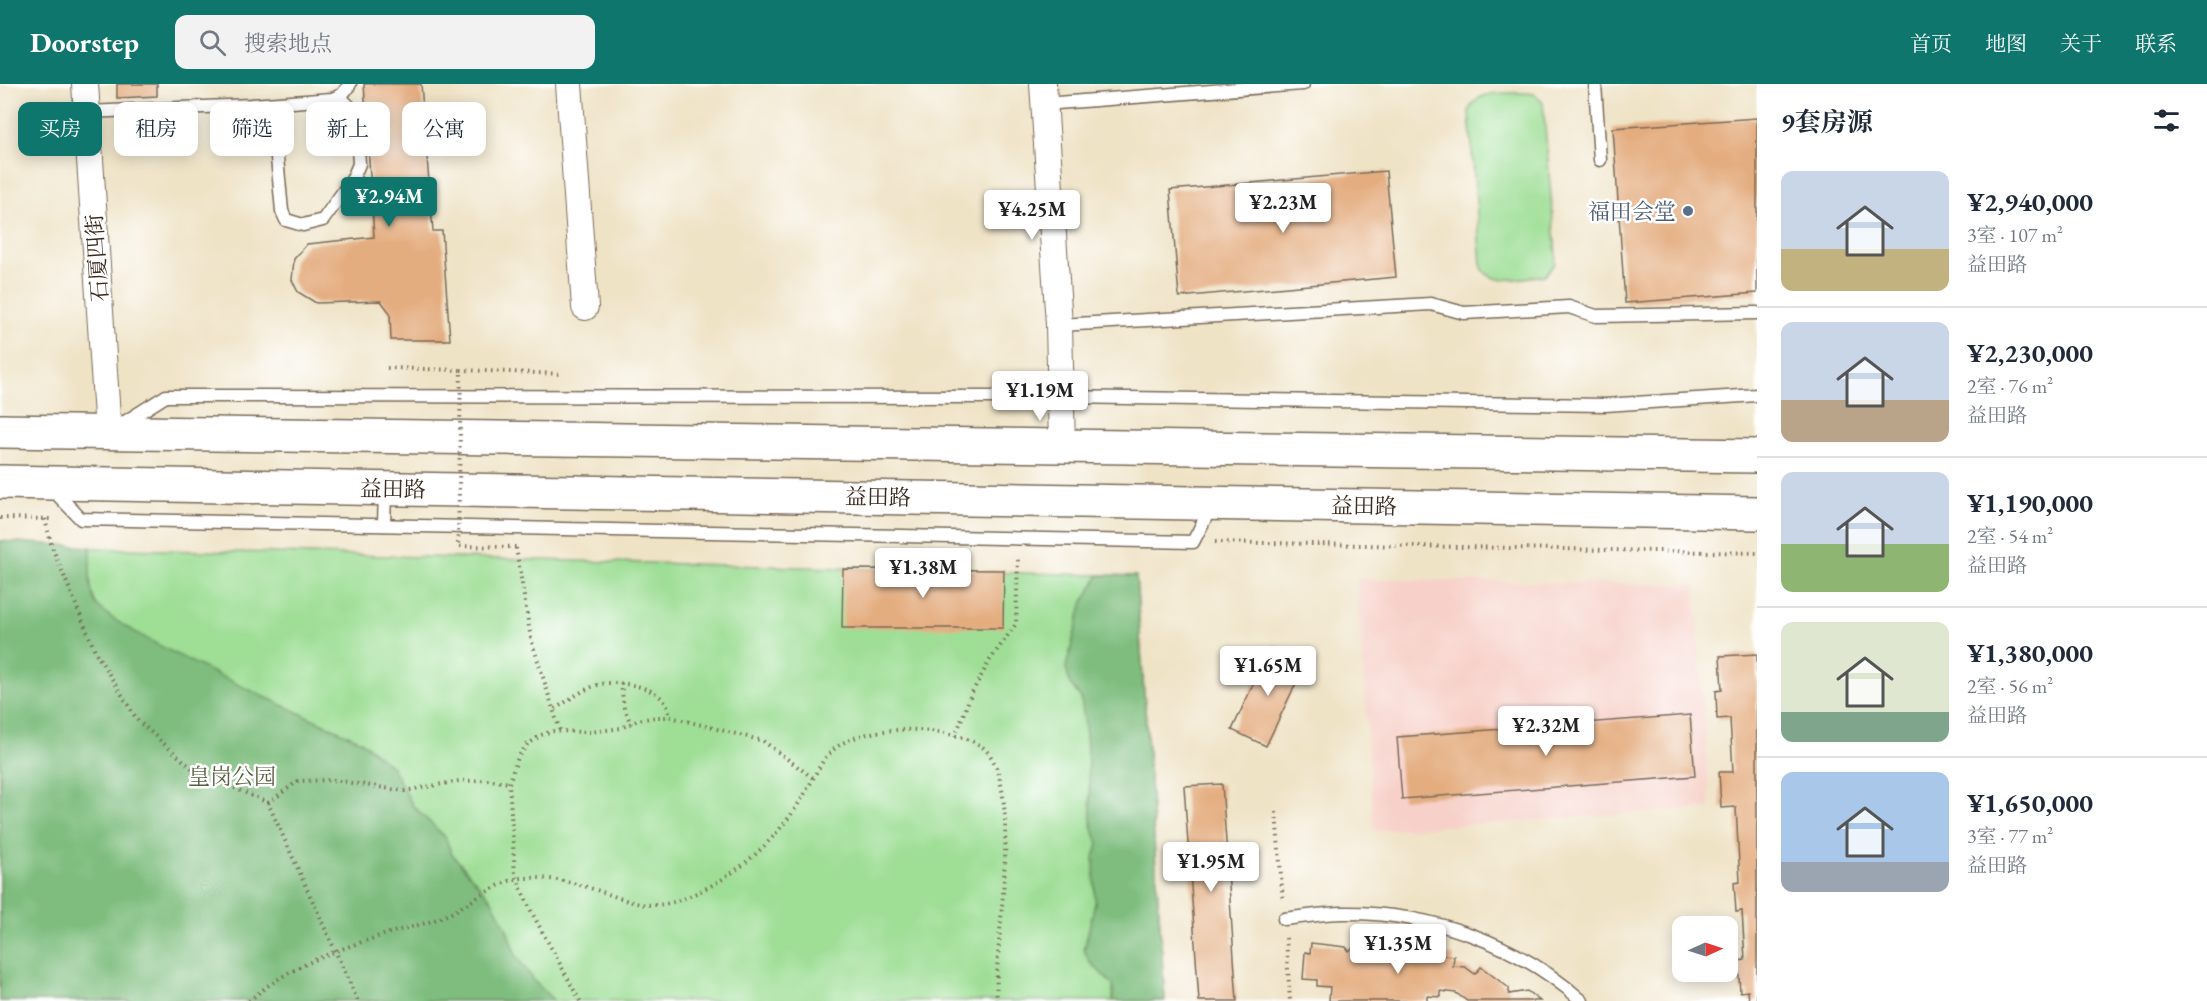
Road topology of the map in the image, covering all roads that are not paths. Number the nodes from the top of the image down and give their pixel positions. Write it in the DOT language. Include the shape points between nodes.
graph roads {
  1 [pos="85,84"];
  2 [pos="350,84"];
  3 [pos="569,84"];
  4 [pos="1303,84"];
  5 [pos="1595,87"];
  6 [pos="1044,94"];
  7 [pos="339,96"];
  8 [pos="86,102"];
  9 [pos="289,102"];
  10 [pos="210,107"];
  11 [pos="102,111"];
  12 [pos="90,156"];
  13 [pos="277,156"];
  14 [pos="1600,160"];
  15 [pos="585,307"];
  16 [pos="1757,313"];
  17 [pos="1059,325"];
  18 [pos="1757,395"];
  19 [pos="1061,397"];
  20 [pos="0,431"];
  21 [pos="108,432"];
  22 [pos="1062,447"];
  23 [pos="1757,456"];
  24 [pos="0,482"];
  25 [pos="46,483"];
  26 [pos="385,489"];
  27 [pos="1213,503"];
  28 [pos="1757,513"];
  29 [pos="384,525"];
  30 [pos="1284,919"];
  31 [pos="1582,1001"];
  1 -- 8 [label="street, 石厦四街"];
  2 -- 7 [label="lane"];
  3 -- 15 [label="street"];
  4 -- 6 [label="lane"];
  5 -- 14 [label="lane"];
  6 -- 17 [label="street"];
  7 -- 9 [label="lane"];
  7 -- 13 [label="lane" via="356,113 359,164 323,220 303,225 286,220"];
  10 -- 11 [label="lane"];
  12 -- 21 [label="street, 石厦四街"];
  16 -- 17 [label="lane" via="1596,316 1569,307 1464,313 1431,304"];
  17 -- 19 [label="street"];
  18 -- 19 [label="lane" via="1605,405"];
  19 -- 21 [label="lane" via="166,396"];
  19 -- 22 [label="street"];
  20 -- 21 [label="main road"];
  21 -- 22 [label="main road"];
  22 -- 23 [label="main road"];
  24 -- 25 [label="main road, 益田路"];
  25 -- 26 [label="main road, 益田路"];
  25 -- 29 [label="lane" via="81,519"];
  26 -- 27 [label="main road, 益田路"];
  26 -- 29 [label="lane"];
  27 -- 28 [label="main road, 益田路"];
  27 -- 29 [label="lane" via="1193,542"];
  30 -- 31 [label="lane" via="1343,913 1390,916 1459,930 1513,953 1563,984"];
}
